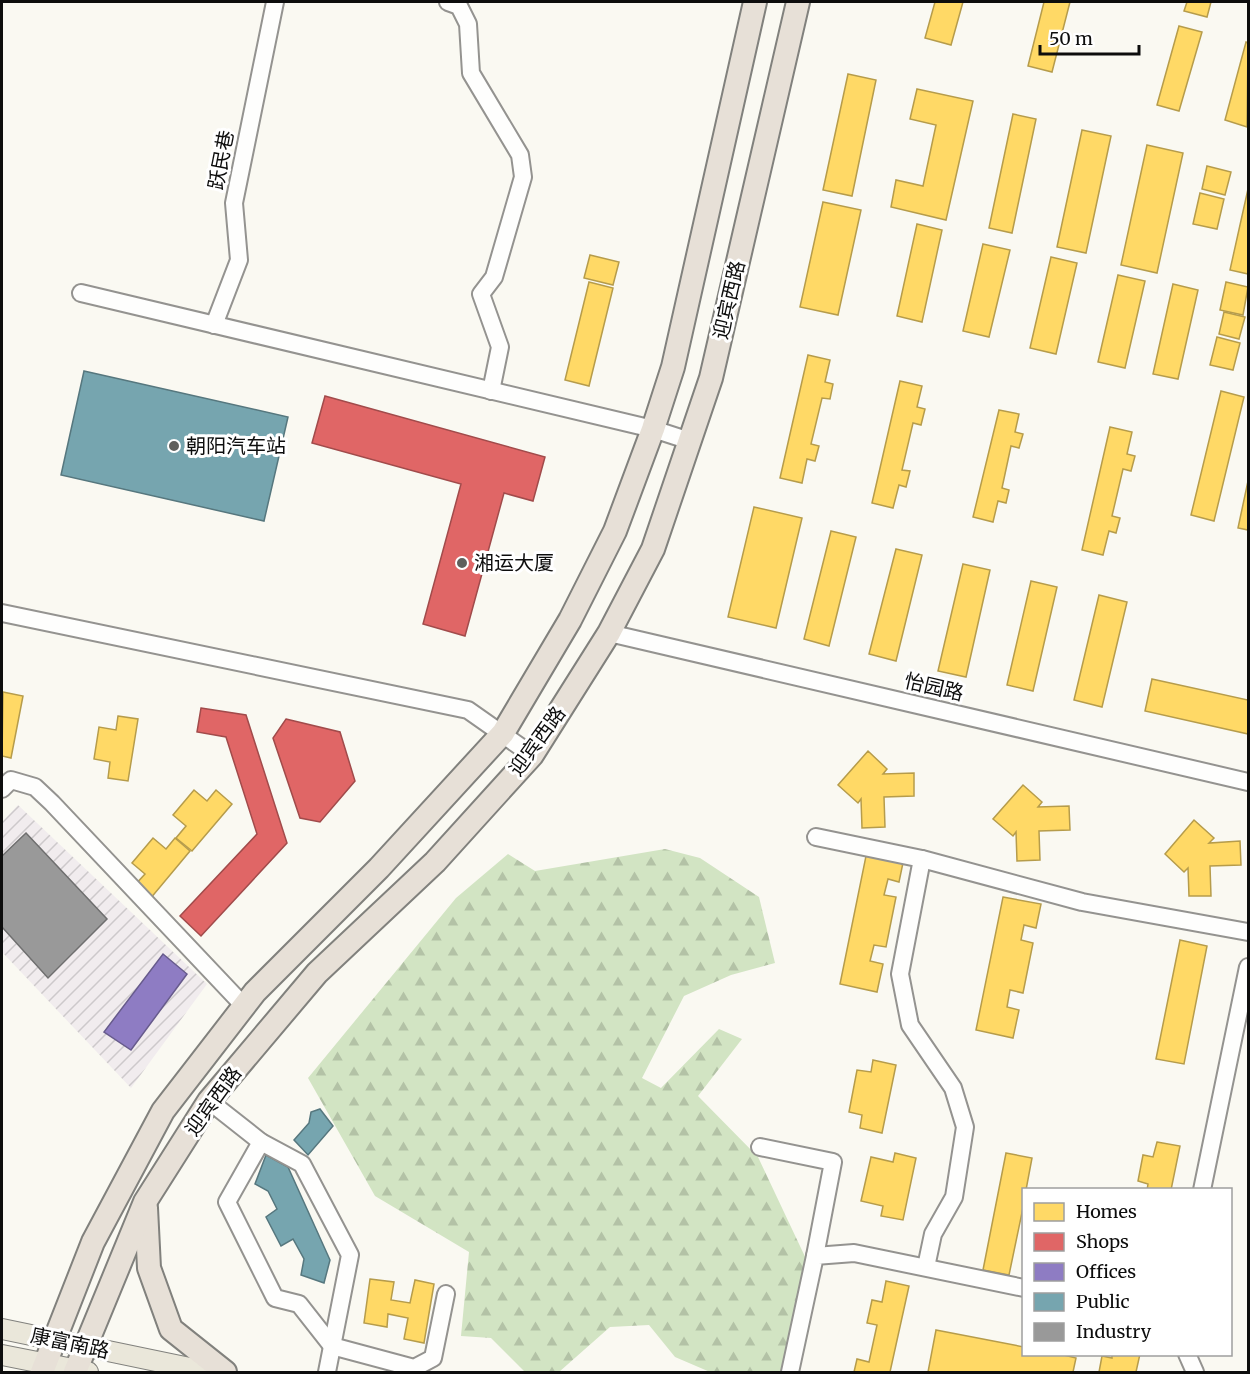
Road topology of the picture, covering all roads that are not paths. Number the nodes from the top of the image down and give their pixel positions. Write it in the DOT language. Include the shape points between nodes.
graph roads {
  1 [pos="275,2"];
  2 [pos="448,2"];
  3 [pos="755,2"];
  4 [pos="798,2"];
  5 [pos="81,293"];
  6 [pos="214,325"];
  7 [pos="491,391"];
  8 [pos="653,429"];
  9 [pos="690,441"];
  10 [pos="2,613"];
  11 [pos="609,633"];
  12 [pos="503,733"];
  13 [pos="532,755"];
  14 [pos="1248,782"];
  15 [pos="2,789"];
  16 [pos="816,837"];
  17 [pos="922,860"];
  18 [pos="1248,932"];
  19 [pos="1248,968"];
  20 [pos="244,1006"];
  21 [pos="209,1101"];
  22 [pos="261,1142"];
  23 [pos="760,1147"];
  24 [pos="1202,1188"];
  25 [pos="146,1202"];
  26 [pos="815,1256"];
  27 [pos="926,1267"];
  28 [pos="1022,1288"];
  29 [pos="446,1294"];
  30 [pos="2,1329"];
  31 [pos="54,1338"];
  32 [pos="332,1346"];
  33 [pos="86,1347"];
  34 [pos="2,1355"];
  35 [pos="1188,1356"];
  36 [pos="43,1368"];
  37 [pos="79,1372"];
  38 [pos="209,1372"];
  39 [pos="225,1372"];
  40 [pos="327,1372"];
  41 [pos="790,1372"];
  42 [pos="1195,1372"];
  1 -- 6 [label="street, 跃民巷" via="234,203 239,260"];
  2 -- 7 [label="street" via="459,6 468,24 471,73 520,155 523,177 494,277 481,294 500,347"];
  3 -- 8 [label="highway, 迎宾西路" via="673,367"];
  4 -- 9 [label="highway, 迎宾西路" via="711,378"];
  5 -- 6 [label="street"];
  6 -- 7 [label="street"];
  7 -- 8 [label="street"];
  8 -- 9 [label="street"];
  8 -- 12 [label="highway, 迎宾西路" via="615,531 570,620"];
  9 -- 11 [label="highway, 迎宾西路" via="653,549"];
  10 -- 12 [label="street" via="468,710"];
  11 -- 13 [label="highway, 迎宾西路"];
  11 -- 14 [label="street, 怡园路"];
  12 -- 13 [label="street"];
  12 -- 20 [label="highway, 迎宾西路"];
  13 -- 21 [label="highway, 迎宾西路" via="435,862 317,973"];
  15 -- 20 [label="street" via="11,780 35,787"];
  16 -- 17 [label="street"];
  17 -- 18 [label="street" via="1083,902"];
  17 -- 27 [label="street" via="900,974 910,1025 953,1088 965,1127 954,1197 933,1234"];
  19 -- 24 [label="street"];
  20 -- 31 [label="highway, 迎宾西路" via="164,1111 93,1242"];
  21 -- 22 [label="street"];
  21 -- 25 [label="highway, 迎宾西路"];
  22 -- 32 [label="street" via="302,1164 350,1255"];
  22 -- 32 [label="street" via="227,1203 275,1298 299,1304"];
  23 -- 26 [label="street" via="833,1162"];
  25 -- 33 [label="highway, 迎宾西路"];
  25 -- 39 [label="highway" via="149,1268 171,1329"];
  26 -- 27 [label="street" via="854,1253"];
  26 -- 41 [label="street"];
  27 -- 28 [label="street"];
  29 -- 32 [label="street" via="433,1358 414,1368"];
  30 -- 31 [label="main road, 康富南路"];
  31 -- 33 [label="main road, 康富南路"];
  31 -- 36 [label="highway, 迎宾西路"];
  32 -- 40 [label="street"];
  33 -- 37 [label="highway, 迎宾西路"];
  33 -- 38 [label="main road, 康富南路"];
  34 -- 36 [label="main road, 康富南路"];
  35 -- 42 [label="street"];
  36 -- 37 [label="main road, 康富南路"];
}
